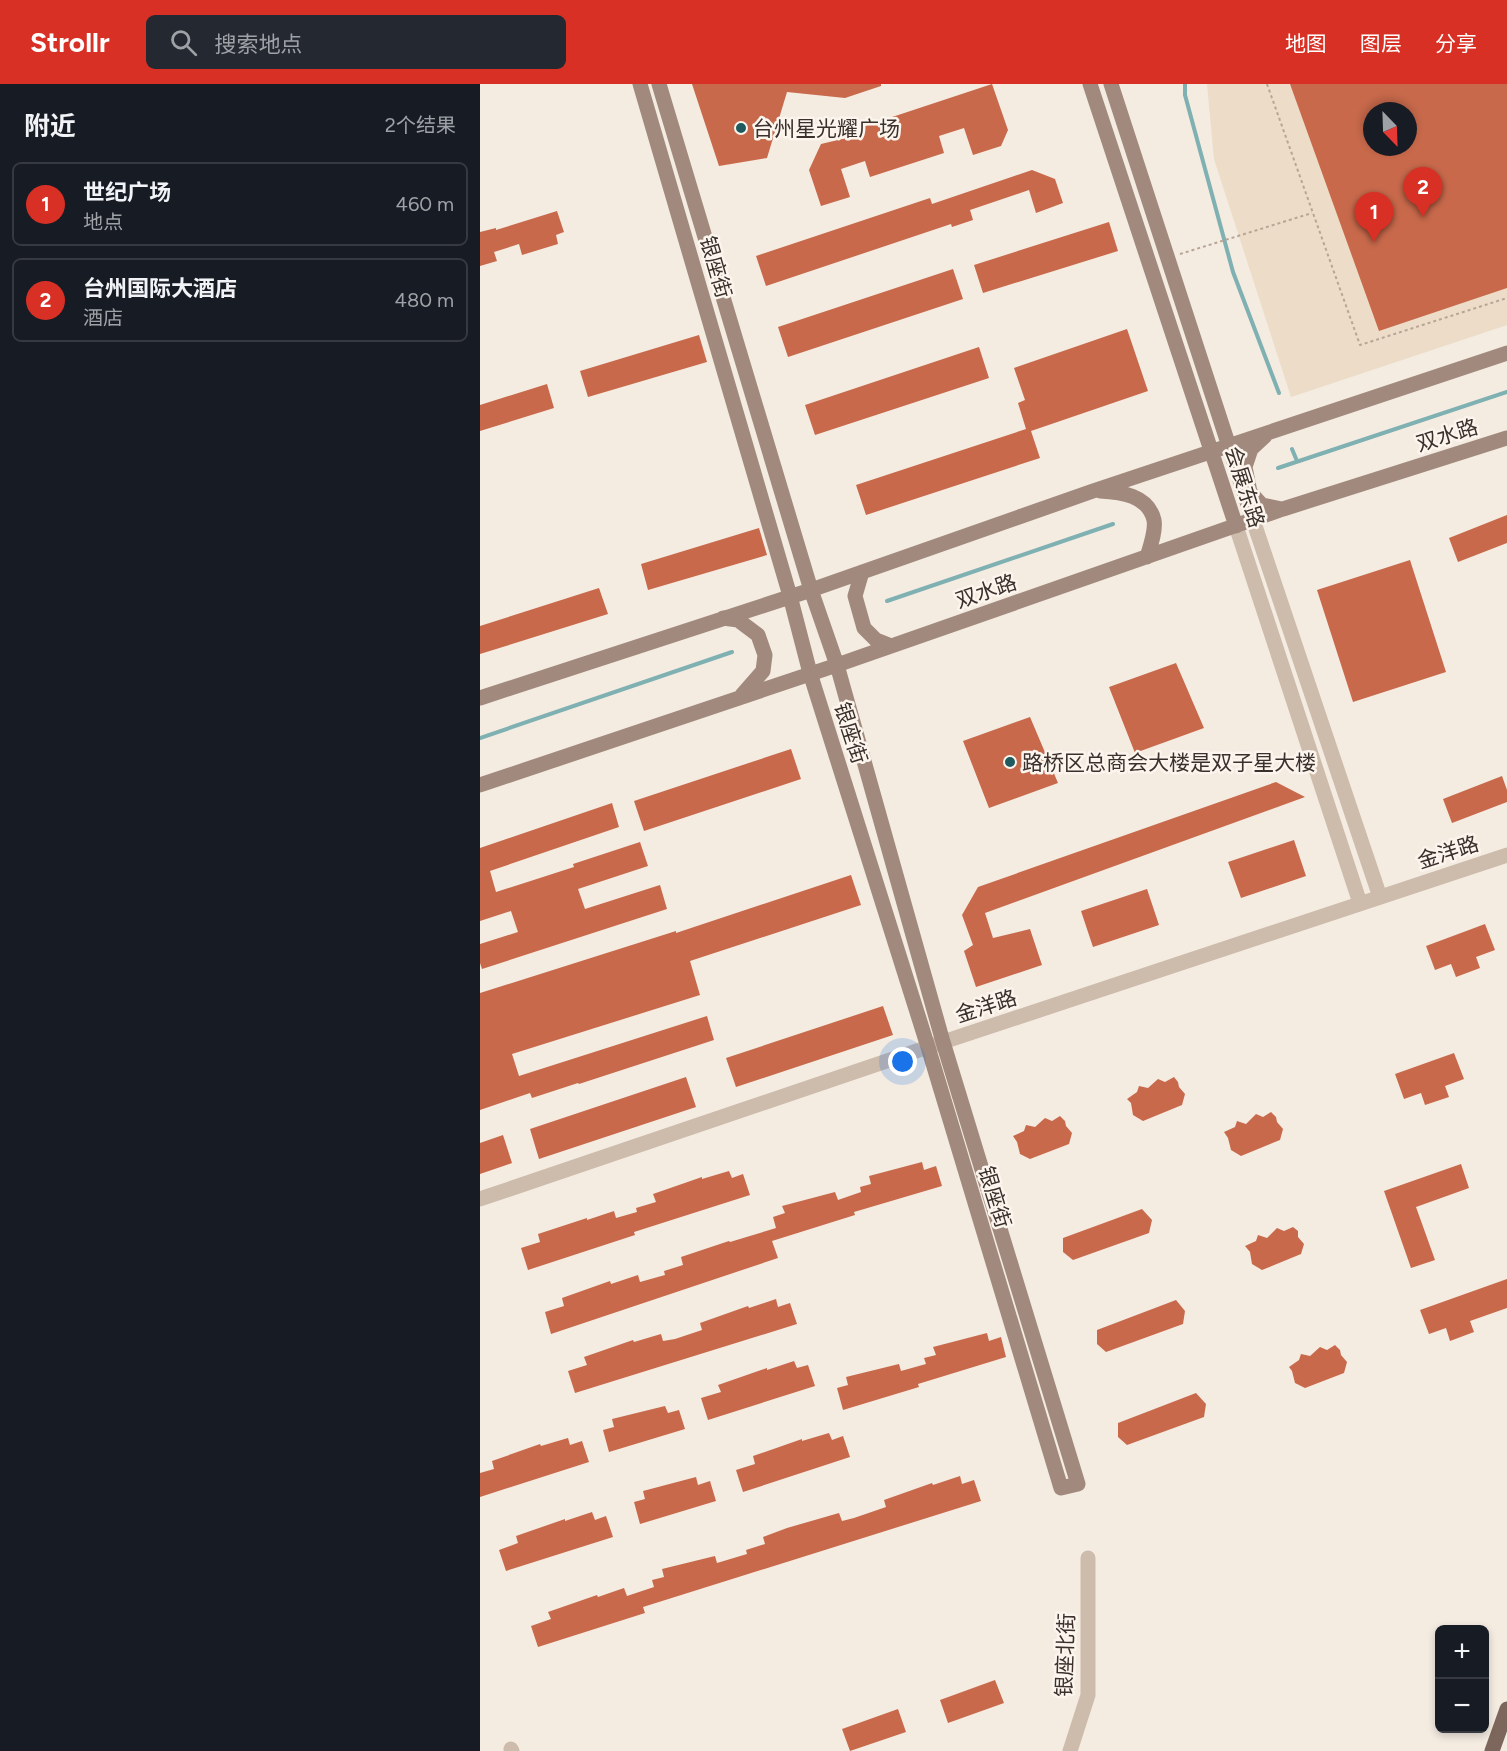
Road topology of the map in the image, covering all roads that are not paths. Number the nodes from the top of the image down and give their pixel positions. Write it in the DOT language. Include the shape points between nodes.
graph roads {
  1 [pos="640,84"];
  2 [pos="658,84"];
  3 [pos="1090,84"];
  4 [pos="1111,84"];
  5 [pos="1507,353"];
  6 [pos="1269,432"];
  7 [pos="1507,438"];
  8 [pos="1228,445"];
  9 [pos="1211,452"];
  10 [pos="1093,490"];
  11 [pos="1283,509"];
  12 [pos="1253,520"];
  13 [pos="1236,526"];
  14 [pos="1147,557"];
  15 [pos="862,572"];
  16 [pos="811,590"];
  17 [pos="790,596"];
  18 [pos="723,618"];
  19 [pos="891,646"];
  20 [pos="837,665"];
  21 [pos="810,673"];
  22 [pos="740,697"];
  23 [pos="480,698"];
  24 [pos="480,785"];
  25 [pos="1507,855"];
  26 [pos="1380,897"];
  27 [pos="1360,903"];
  28 [pos="943,1042"];
  29 [pos="928,1047"];
  30 [pos="480,1199"];
  31 [pos="1088,1558"];
  32 [pos="1507,1709"];
  33 [pos="1070,1751"];
  34 [pos="1492,1751"];
  1 -- 17 [label="main road, 银座街"];
  2 -- 16 [label="main road, 银座街"];
  3 -- 9 [label="main road, 会展东路"];
  4 -- 8 [label="main road, 会展东路"];
  5 -- 6 [label="main road"];
  6 -- 8 [label="main road"];
  6 -- 11 [label="main road" via="1251,449 1245,467 1250,492 1262,505"];
  7 -- 11 [label="main road, 双水路"];
  8 -- 9 [label="main road"];
  8 -- 12 [label="main road, 会展东路"];
  9 -- 10 [label="main road"];
  9 -- 13 [label="main road, 会展东路"];
  10 -- 14 [label="main road" via="1131,495 1146,504 1154,521"];
  10 -- 15 [label="main road"];
  11 -- 12 [label="main road, 双水路"];
  12 -- 13 [label="main road, 双水路"];
  12 -- 26 [label="street, 会展东路"];
  13 -- 14 [label="main road, 双水路"];
  13 -- 27 [label="street, 会展东路"];
  14 -- 19 [label="main road, 双水路"];
  15 -- 16 [label="main road"];
  15 -- 19 [label="main road" via="855,596 864,628 876,640"];
  16 -- 17 [label="main road"];
  16 -- 20 [label="main road, 银座街"];
  17 -- 18 [label="main road"];
  17 -- 21 [label="main road, 银座街"];
  18 -- 22 [label="main road" via="738,620 758,635 765,655 763,671"];
  18 -- 23 [label="main road"];
  19 -- 20 [label="main road, 双水路"];
  20 -- 21 [label="main road, 双水路"];
  20 -- 28 [label="main road, 银座街"];
  21 -- 22 [label="main road, 双水路"];
  21 -- 29 [label="main road, 银座街"];
  22 -- 24 [label="main road, 双水路"];
  25 -- 26 [label="street, 金洋路"];
  26 -- 27 [label="street, 金洋路"];
  27 -- 28 [label="street, 金洋路"];
  28 -- 29 [label="street, 金洋路"];
  28 -- 29 [label="main road, 银座街" via="1078,1484 1061,1488"];
  29 -- 30 [label="street, 金洋路"];
  31 -- 33 [label="street, 银座北街" via="1088,1695"];
  32 -- 34 [label="main road"];
}
